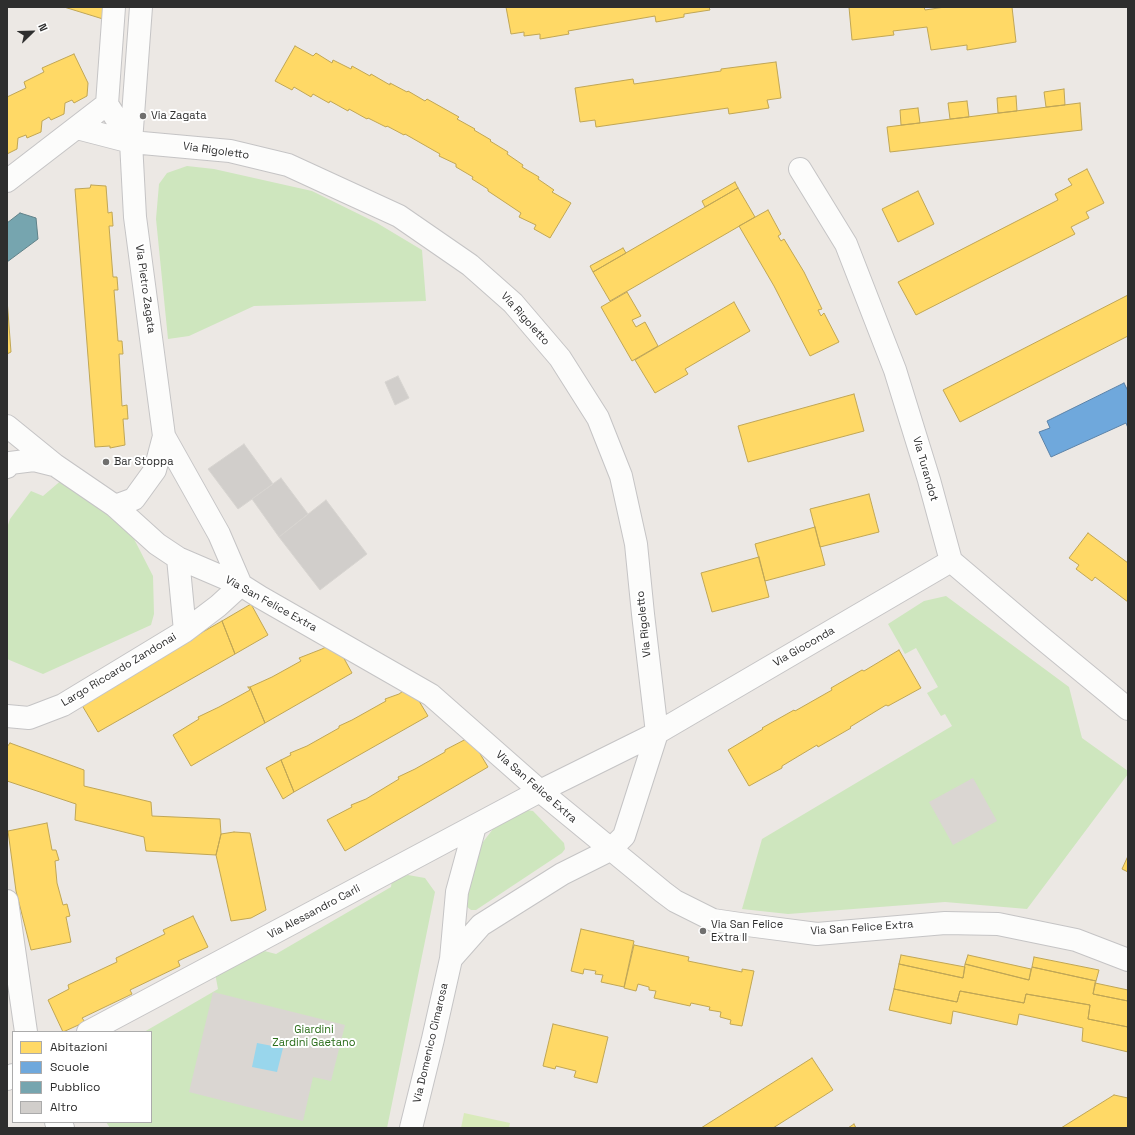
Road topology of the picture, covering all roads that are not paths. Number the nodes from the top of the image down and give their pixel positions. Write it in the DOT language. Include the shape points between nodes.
graph roads {
  1 [pos="114,7"];
  2 [pos="141,7"];
  3 [pos="107,104"];
  4 [pos="77,128"];
  5 [pos="131,142"];
  6 [pos="800,169"];
  7 [pos="7,181"];
  8 [pos="7,426"];
  9 [pos="164,436"];
  10 [pos="55,465"];
  11 [pos="7,467"];
  12 [pos="115,506"];
  13 [pos="178,558"];
  14 [pos="951,561"];
  15 [pos="241,585"];
  16 [pos="185,631"];
  17 [pos="1128,709"];
  18 [pos="7,716"];
  19 [pos="656,733"];
  20 [pos="540,791"];
  21 [pos="475,826"];
  22 [pos="610,850"];
  23 [pos="7,901"];
  24 [pos="451,959"];
  25 [pos="1128,960"];
  26 [pos="26,1031"];
  27 [pos="90,1031"];
  28 [pos="411,1128"];
  1 -- 3 [label="street"];
  2 -- 5 [label="street, Via Pietro Zagata"];
  3 -- 4 [label="street"];
  3 -- 5 [label="street, Via Pietro Zagata"];
  4 -- 5 [label="street"];
  4 -- 7 [label="street"];
  5 -- 9 [label="street, Via Pietro Zagata" via="135,217"];
  5 -- 19 [label="street, Via Rigoletto" via="230,151 288,165 399,216 470,265 513,303 560,358 598,418 621,476 636,544"];
  6 -- 14 [label="street, Via Turandot" via="846,244 895,370"];
  8 -- 10 [label="street, Via San Felice Extra"];
  9 -- 12 [label="street, Via Pietro Zagata" via="155,470 134,499"];
  9 -- 15 [label="street, Via Pietro Zagata" via="219,534"];
  10 -- 11 [label="street" via="34,460 10,463"];
  10 -- 12 [label="street, Via San Felice Extra"];
  12 -- 13 [label="street, Via San Felice Extra" via="157,544"];
  13 -- 15 [label="street, Via San Felice Extra"];
  13 -- 16 [label="street, Largo Riccardo Zandonai"];
  14 -- 17 [label="street"];
  14 -- 19 [label="street, Via Gioconda"];
  15 -- 16 [label="street, Largo Riccardo Zandonai"];
  15 -- 20 [label="street, Via San Felice Extra" via="431,694"];
  16 -- 18 [label="street, Largo Riccardo Zandonai" via="63,706 29,718"];
  19 -- 20 [label="street, Via Gioconda"];
  19 -- 22 [label="street" via="624,836"];
  20 -- 21 [label="street, Via Alessandro Carli"];
  20 -- 22 [label="street, Via San Felice Extra"];
  21 -- 24 [label="street, Via Domenico Cimarosa" via="457,892"];
  21 -- 27 [label="street, Via Alessandro Carli"];
  22 -- 24 [label="street, Via Domenico Cimarosa" via="562,874 481,925"];
  22 -- 25 [label="street, Via San Felice Extra" via="675,901 713,920 817,934 945,922 998,924 1076,940"];
  23 -- 26 [label="street"];
  24 -- 28 [label="street, Via Domenico Cimarosa"];
}
